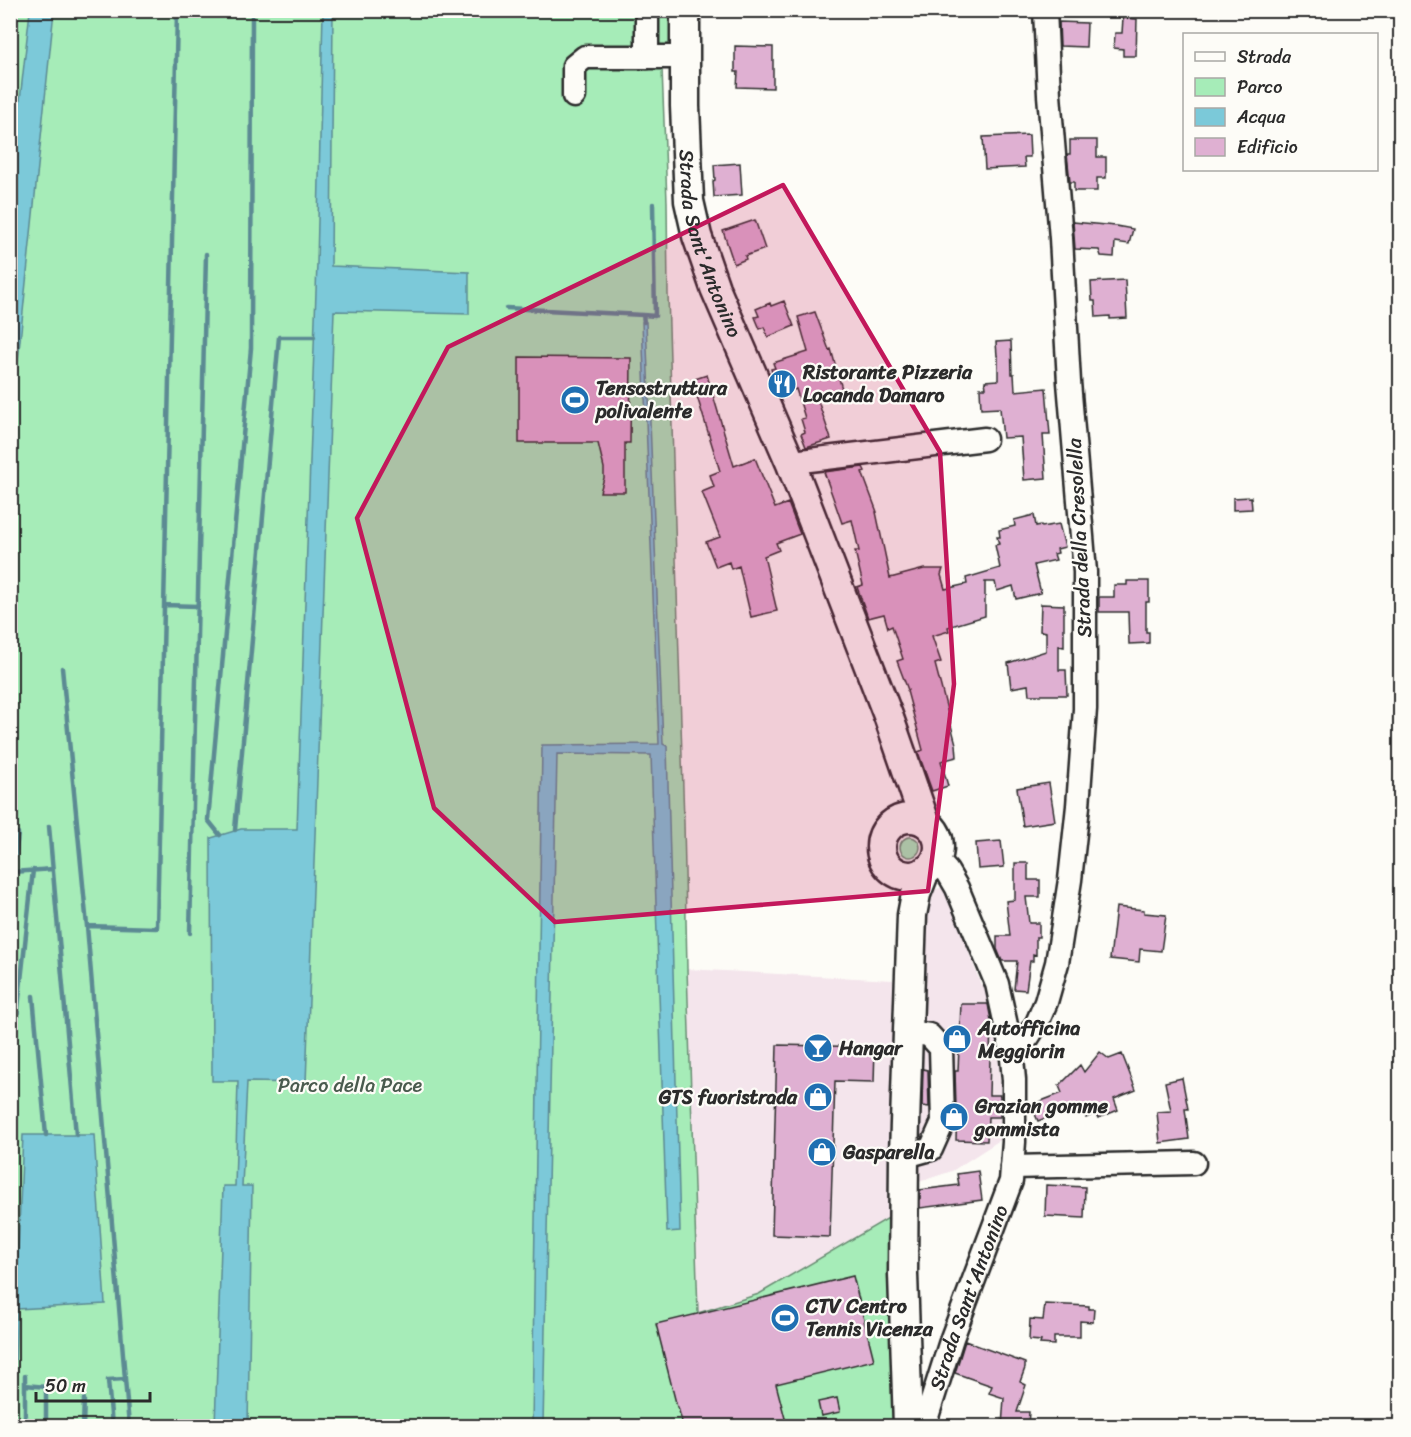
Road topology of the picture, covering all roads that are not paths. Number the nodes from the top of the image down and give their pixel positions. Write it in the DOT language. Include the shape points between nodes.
graph roads {
  1 [pos="647,10"];
  2 [pos="685,10"];
  3 [pos="1045,10"];
  4 [pos="647,57"];
  5 [pos="685,57"];
  6 [pos="574,96"];
  7 [pos="985,439"];
  8 [pos="791,464"];
  9 [pos="904,765"];
  10 [pos="925,822"];
  11 [pos="891,825"];
  12 [pos="930,865"];
  13 [pos="891,868"];
  14 [pos="912,915"];
  15 [pos="908,1032"];
  16 [pos="1011,1048"];
  17 [pos="904,1154"];
  18 [pos="1194,1163"];
  19 [pos="1012,1167"];
  20 [pos="908,1426"];
  21 [pos="924,1426"];
  1 -- 4 [label="street"];
  2 -- 5 [label="main road, Strada Sant'Antonino"];
  3 -- 16 [label="street, Strada della Cresolella" via="1084,572 1084,709 1078,806 1057,963 1037,1023 1028,1037"];
  4 -- 5 [label="street"];
  4 -- 6 [label="street" via="585,57 574,66"];
  5 -- 8 [label="main road, Strada Sant'Antonino" via="689,201 697,236 715,288"];
  7 -- 8 [label="street"];
  8 -- 9 [label="main road, Strada Sant'Antonino"];
  9 -- 10 [label="main road, Strada Sant'Antonino"];
  9 -- 11 [label="main road, Strada Sant'Antonino" via="904,794"];
  10 -- 11 [label="main road" via="908,818"];
  10 -- 12 [label="main road, Strada Sant'Antonino" via="938,843"];
  11 -- 13 [label="main road, Strada Sant'Antonino" via="882,842 885,861"];
  12 -- 13 [label="main road" via="917,875"];
  12 -- 14 [label="main road, Strada Sant'Antonino" via="916,894"];
  12 -- 16 [label="street, Strada Sant'Antonino" via="947,871 957,888 996,984"];
  13 -- 14 [label="main road, Strada Sant'Antonino"];
  14 -- 15 [label="main road, Strada Sant'Antonino"];
  15 -- 17 [label="main road, Strada Sant'Antonino"];
  15 -- 17 [label="street" via="929,1035 941,1048 943,1122 931,1149"];
  16 -- 19 [label="street, Strada Sant'Antonino"];
  17 -- 20 [label="main road, Strada Sant'Antonino"];
  18 -- 19 [label="street"];
  19 -- 21 [label="street, Strada Sant'Antonino" via="1011,1181 952,1338"];
}
